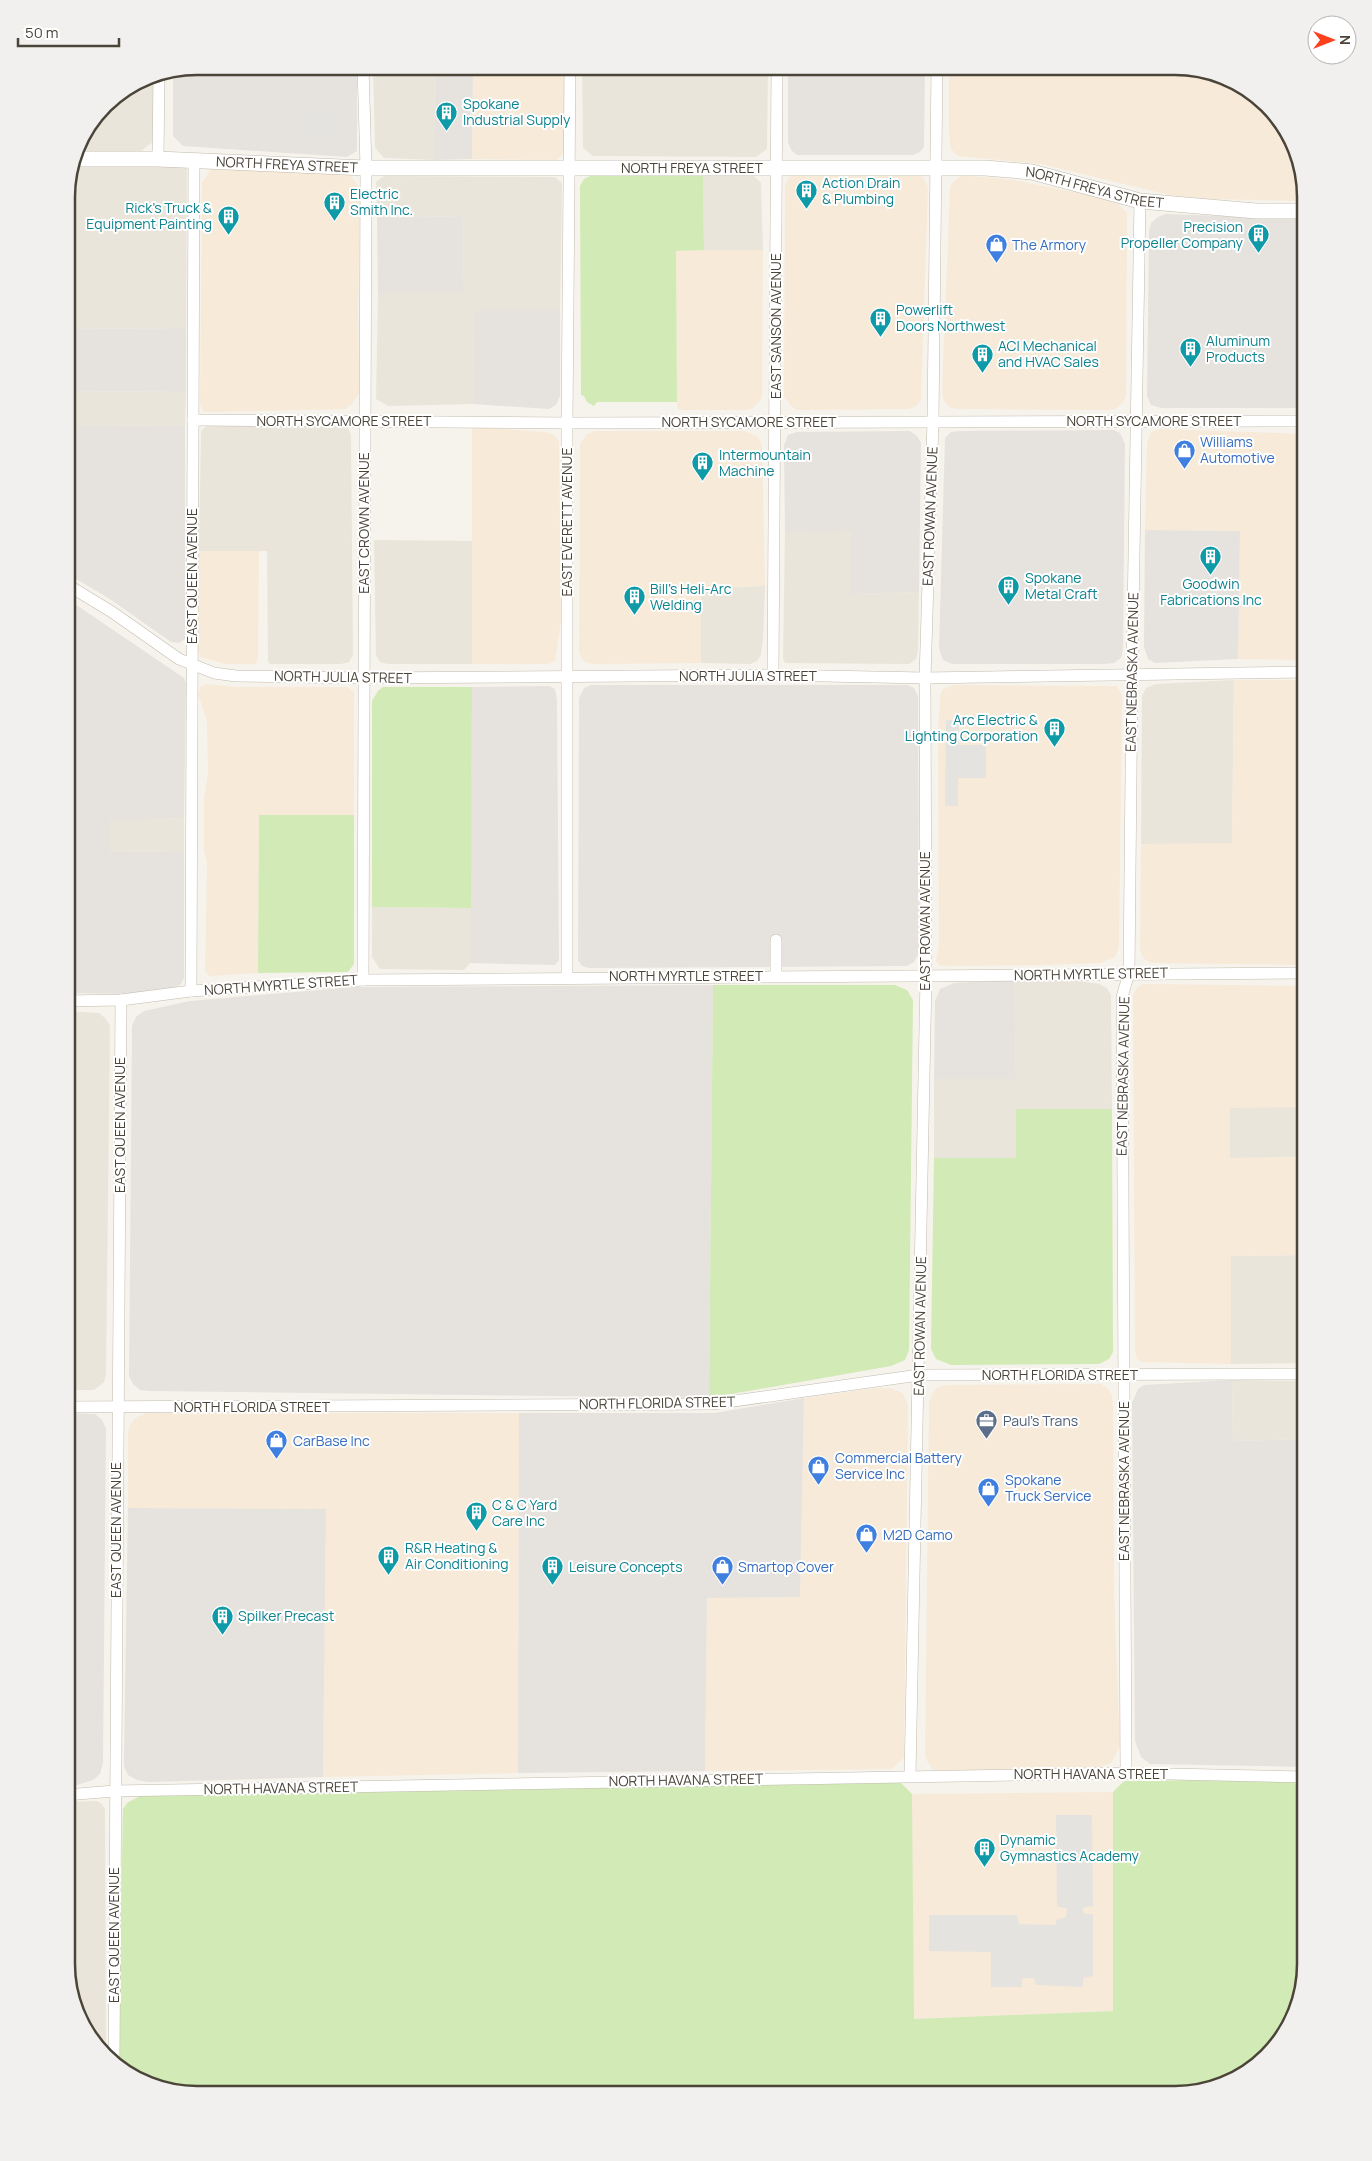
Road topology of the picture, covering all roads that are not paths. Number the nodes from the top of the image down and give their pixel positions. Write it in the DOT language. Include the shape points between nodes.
graph roads {
  1 [pos="363,75"];
  2 [pos="570,75"];
  3 [pos="777,75"];
  4 [pos="937,75"];
  5 [pos="159,81"];
  6 [pos="81,159"];
  7 [pos="158,159"];
  8 [pos="194,161"];
  9 [pos="778,166"];
  10 [pos="936,166"];
  11 [pos="366,168"];
  12 [pos="570,169"];
  13 [pos="1140,201"];
  14 [pos="1297,211"];
  15 [pos="193,420"];
  16 [pos="364,420"];
  17 [pos="1136,420"];
  18 [pos="933,421"];
  19 [pos="1297,421"];
  20 [pos="776,422"];
  21 [pos="567,423"];
  22 [pos="75,589"];
  23 [pos="192,665"];
  24 [pos="1297,672"];
  25 [pos="1132,674"];
  26 [pos="773,675"];
  27 [pos="567,676"];
  28 [pos="363,678"];
  29 [pos="925,678"];
  30 [pos="776,940"];
  31 [pos="1129,973"];
  32 [pos="1297,973"];
  33 [pos="776,976"];
  34 [pos="567,977"];
  35 [pos="926,977"];
  36 [pos="363,980"];
  37 [pos="191,991"];
  38 [pos="121,1000"];
  39 [pos="75,1001"];
  40 [pos="1297,1374"];
  41 [pos="919,1375"];
  42 [pos="1123,1375"];
  43 [pos="75,1407"];
  44 [pos="117,1408"];
  45 [pos="1126,1773"];
  46 [pos="910,1776"];
  47 [pos="1297,1778"];
  48 [pos="114,1791"];
  49 [pos="75,1794"];
  50 [pos="114,2053"];
  1 -- 11 [label="street, EAST CROWN AVENUE"];
  2 -- 12 [label="street, EAST EVERETT AVENUE"];
  3 -- 9 [label="street, EAST SANSON AVENUE"];
  4 -- 10 [label="street, EAST ROWAN AVENUE"];
  5 -- 7 [label="street"];
  6 -- 7 [label="street, NORTH FREYA STREET"];
  7 -- 8 [label="street, NORTH FREYA STREET"];
  8 -- 11 [label="street, NORTH FREYA STREET"];
  8 -- 15 [label="street, EAST QUEEN AVENUE"];
  9 -- 10 [label="street, NORTH FREYA STREET"];
  9 -- 12 [label="street, NORTH FREYA STREET"];
  9 -- 20 [label="street, EAST SANSON AVENUE"];
  10 -- 13 [label="street, NORTH FREYA STREET" via="1032,172"];
  10 -- 18 [label="street, EAST ROWAN AVENUE"];
  11 -- 12 [label="street, NORTH FREYA STREET"];
  11 -- 16 [label="street, EAST CROWN AVENUE"];
  12 -- 21 [label="street, EAST EVERETT AVENUE"];
  13 -- 14 [label="street, NORTH FREYA STREET" via="1256,211"];
  13 -- 17 [label="street, EAST NEBRASKA AVENUE"];
  15 -- 16 [label="street, NORTH SYCAMORE STREET"];
  15 -- 23 [label="street, EAST QUEEN AVENUE"];
  16 -- 21 [label="street, NORTH SYCAMORE STREET"];
  16 -- 28 [label="street, EAST CROWN AVENUE"];
  17 -- 18 [label="street, NORTH SYCAMORE STREET"];
  17 -- 19 [label="street, NORTH SYCAMORE STREET"];
  17 -- 25 [label="street, EAST NEBRASKA AVENUE"];
  18 -- 20 [label="street, NORTH SYCAMORE STREET"];
  18 -- 29 [label="street, EAST ROWAN AVENUE"];
  20 -- 21 [label="street, NORTH SYCAMORE STREET"];
  20 -- 26 [label="street, EAST SANSON AVENUE"];
  21 -- 27 [label="street, EAST EVERETT AVENUE"];
  22 -- 23 [label="street, NORTH JULIA STREET"];
  23 -- 28 [label="street, NORTH JULIA STREET" via="236,676"];
  23 -- 37 [label="street, EAST QUEEN AVENUE"];
  24 -- 25 [label="street, NORTH JULIA STREET"];
  25 -- 29 [label="street, NORTH JULIA STREET"];
  25 -- 31 [label="street, EAST NEBRASKA AVENUE"];
  26 -- 27 [label="street, NORTH JULIA STREET"];
  26 -- 29 [label="street, NORTH JULIA STREET"];
  27 -- 28 [label="street, NORTH JULIA STREET"];
  27 -- 34 [label="street, EAST EVERETT AVENUE"];
  28 -- 36 [label="street, EAST CROWN AVENUE"];
  29 -- 35 [label="street, EAST ROWAN AVENUE"];
  30 -- 33 [label="street"];
  31 -- 32 [label="street, NORTH MYRTLE STREET"];
  31 -- 35 [label="street, NORTH MYRTLE STREET"];
  31 -- 42 [label="street, EAST NEBRASKA AVENUE" via="1122,997"];
  33 -- 34 [label="street, NORTH MYRTLE STREET"];
  33 -- 35 [label="street, NORTH MYRTLE STREET"];
  34 -- 36 [label="street, NORTH MYRTLE STREET"];
  35 -- 41 [label="street, EAST ROWAN AVENUE"];
  36 -- 37 [label="street, NORTH MYRTLE STREET"];
  37 -- 38 [label="street, NORTH MYRTLE STREET"];
  38 -- 39 [label="street, NORTH MYRTLE STREET"];
  38 -- 44 [label="street, EAST QUEEN AVENUE"];
  40 -- 42 [label="street, NORTH FLORIDA STREET"];
  41 -- 42 [label="street, NORTH FLORIDA STREET"];
  41 -- 44 [label="street, NORTH FLORIDA STREET" via="713,1404"];
  41 -- 46 [label="street, EAST ROWAN AVENUE"];
  42 -- 45 [label="street, EAST NEBRASKA AVENUE"];
  43 -- 44 [label="street, NORTH FLORIDA STREET"];
  44 -- 48 [label="street, EAST QUEEN AVENUE"];
  45 -- 46 [label="street, NORTH HAVANA STREET"];
  45 -- 47 [label="street, NORTH HAVANA STREET"];
  46 -- 48 [label="street, NORTH HAVANA STREET"];
  48 -- 49 [label="street, NORTH HAVANA STREET"];
  48 -- 50 [label="street, EAST QUEEN AVENUE"];
}
